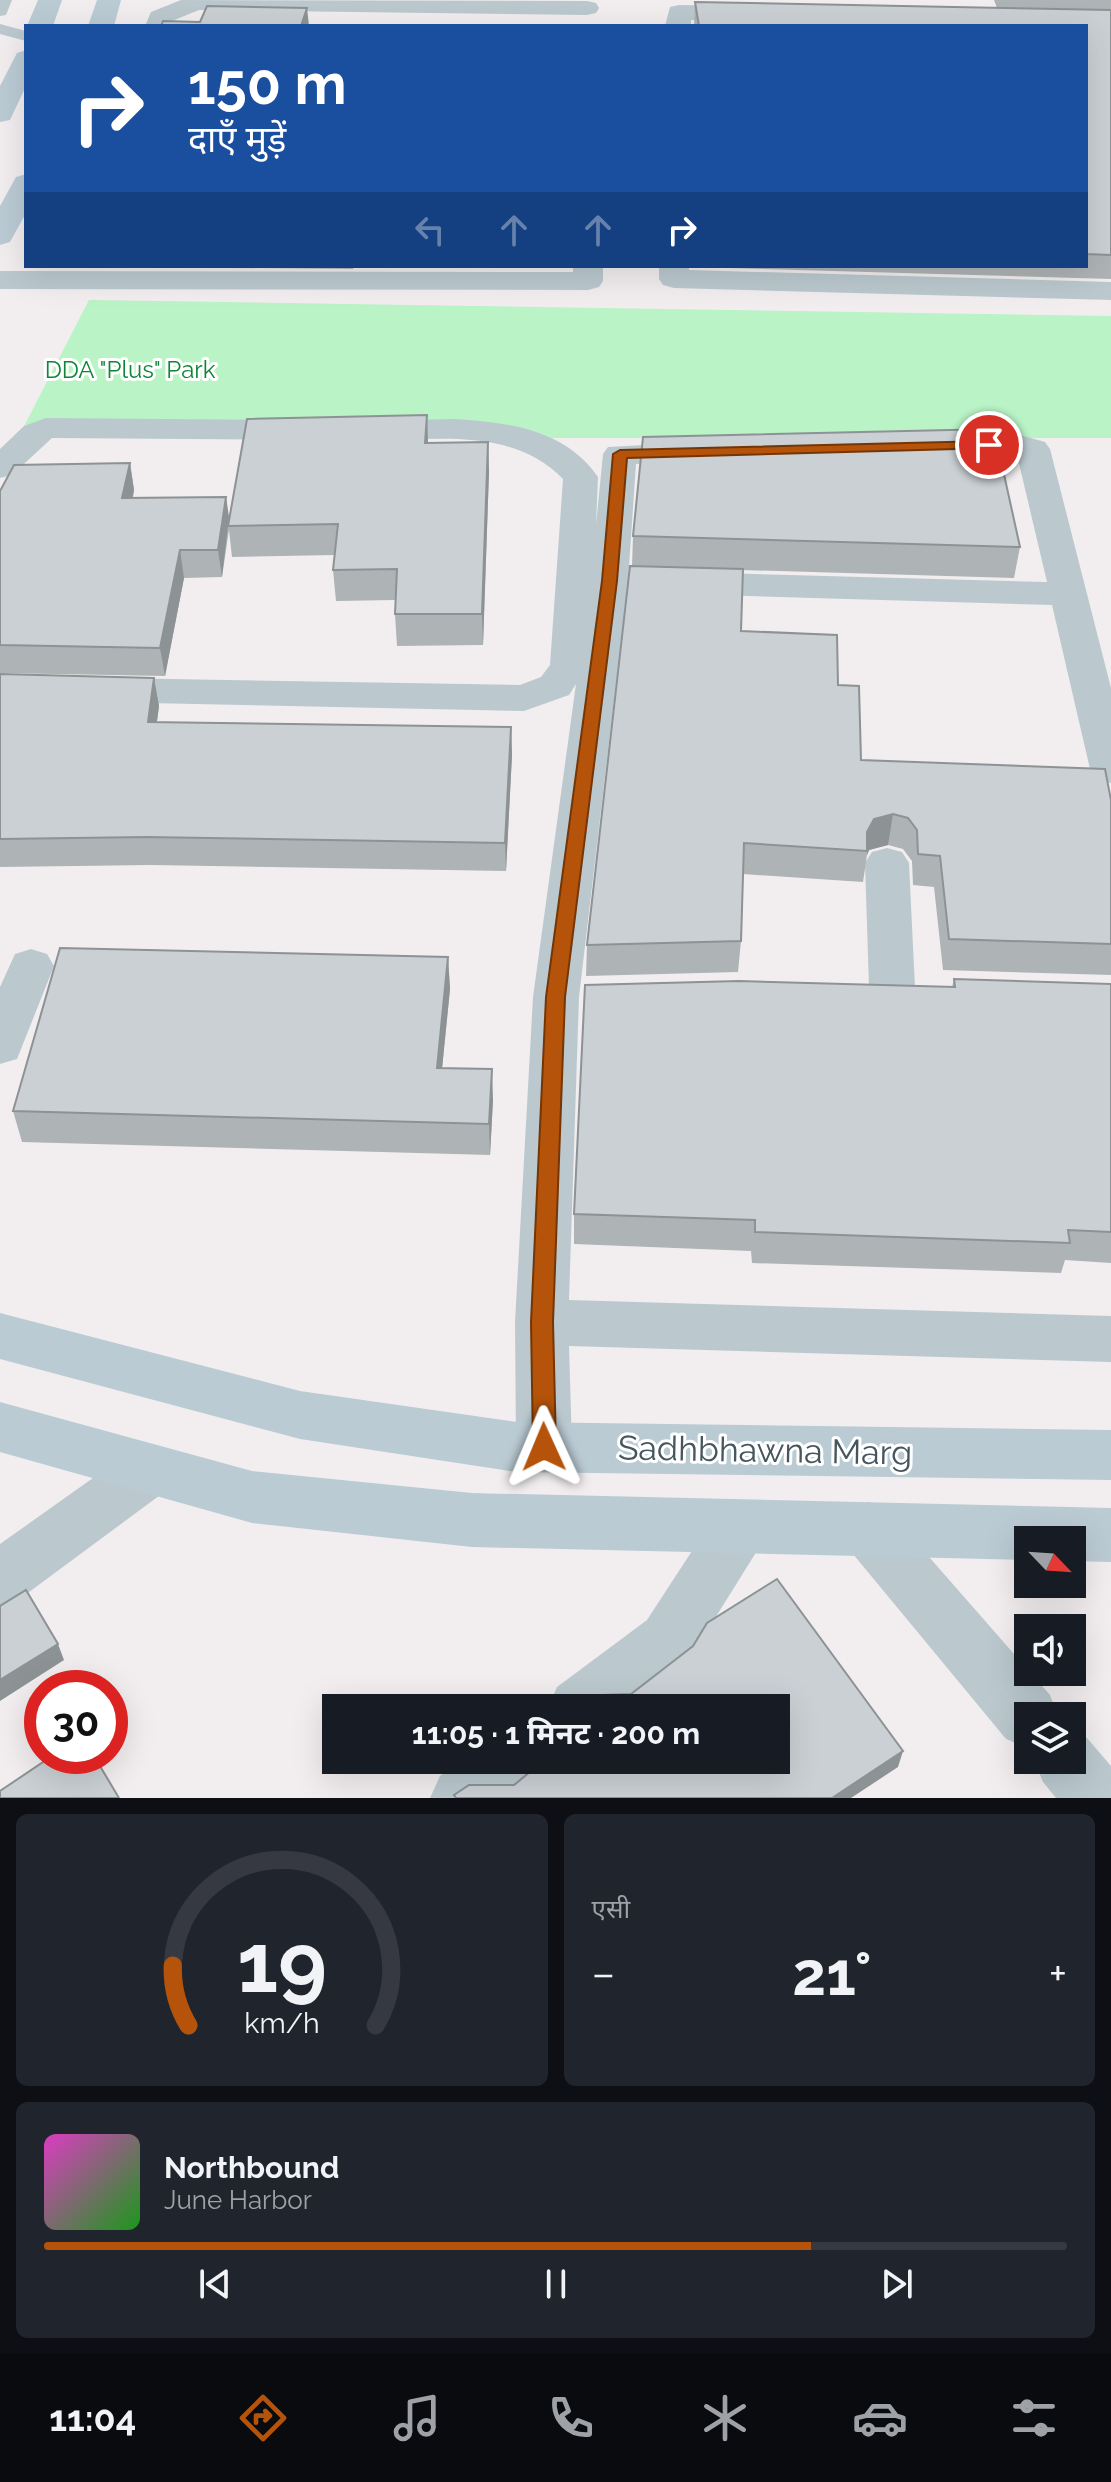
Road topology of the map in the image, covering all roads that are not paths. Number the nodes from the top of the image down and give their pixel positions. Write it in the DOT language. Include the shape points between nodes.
graph roads {
  1 [pos="4,0"];
  2 [pos="50,0"];
  3 [pos="109,0"];
  4 [pos="0,11"];
  5 [pos="586,11"];
  6 [pos="775,14"];
  7 [pos="41,24"];
  8 [pos="102,24"];
  9 [pos="158,24"];
  10 [pos="678,24"];
  11 [pos="0,29"];
  12 [pos="24,35"];
  13 [pos="24,62"];
  14 [pos="0,114"];
  15 [pos="24,187"];
  16 [pos="0,236"];
  17 [pos="588,268"];
  18 [pos="674,268"];
  19 [pos="65,273"];
  20 [pos="0,280"];
  21 [pos="1111,291"];
  22 [pos="908,447"];
  23 [pos="732,451"];
  24 [pos="0,468"];
  25 [pos="609,581"];
  26 [pos="1067,594"];
  27 [pos="0,688"];
  28 [pos="1111,769"];
  29 [pos="887,863"];
  30 [pos="31,966"];
  31 [pos="892,988"];
  32 [pos="846,989"];
  33 [pos="939,989"];
  34 [pos="602,996"];
  35 [pos="556,997"];
  36 [pos="0,1046"];
  37 [pos="542,1322"];
  38 [pos="0,1336"];
  39 [pos="1111,1339"];
  40 [pos="0,1427"];
  41 [pos="544,1447"];
  42 [pos="1111,1455"];
  43 [pos="151,1469"];
  44 [pos="740,1527"];
  45 [pos="868,1529"];
  46 [pos="1111,1535"];
  47 [pos="0,1578"];
  48 [pos="597,1694"];
  49 [pos="1015,1702"];
  50 [pos="493,1774"];
  51 [pos="1077,1774"];
  52 [pos="462,1798"];
  53 [pos="1097,1798"];
  1 -- 4 [label="lane"];
  2 -- 7 [label="street"];
  3 -- 8 [label="street"];
  5 -- 9 [label="street" via="199,3 174,9"];
  6 -- 10 [label="street" via="679,12"];
  11 -- 12 [label="lane"];
  13 -- 14 [label="street"];
  15 -- 16 [label="street"];
  17 -- 19 [label="street" via="588,281"];
  18 -- 21 [label="street" via="674,279"];
  19 -- 20 [label="street"];
  22 -- 26 [label="street" via="1033,449"];
  23 -- 25 [label="street" via="620,454"];
  24 -- 27 [label="street" via="46,428 491,432 523,435 570,462 581,477 569,665 555,686 524,698"];
  25 -- 26 [label="street"];
  25 -- 35 [label="street"];
  26 -- 28 [label="street"];
  29 -- 31 [label="street"];
  30 -- 36 [label="street"];
  31 -- 32 [label="street"];
  31 -- 33 [label="street"];
  34 -- 35 [label="street"];
  35 -- 37 [label="street"];
  37 -- 39 [label="street"];
  37 -- 41 [label="street"];
  38 -- 41 [label="street, Sadhbhawna Marg" via="300,1415"];
  40 -- 43 [label="street"];
  41 -- 42 [label="street, Sadhbhawna Marg"];
  43 -- 44 [label="street" via="252,1497 472,1520"];
  43 -- 47 [label="street"];
  44 -- 45 [label="street"];
  44 -- 48 [label="street" via="668,1640"];
  45 -- 46 [label="street"];
  45 -- 49 [label="street"];
  50 -- 52 [label="street"];
  51 -- 53 [label="street"];
}
